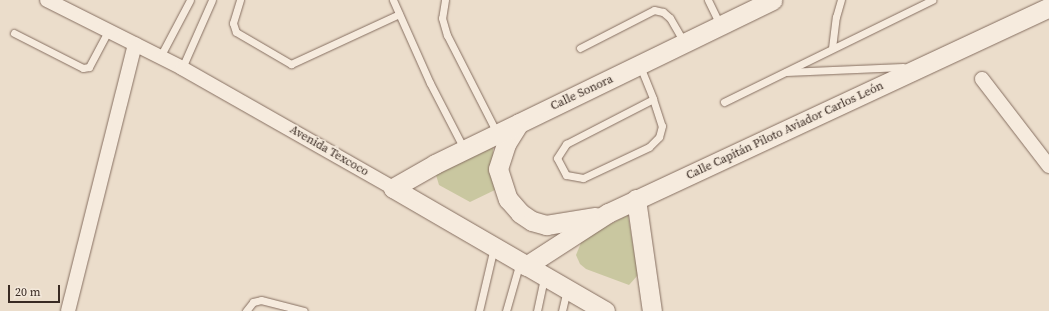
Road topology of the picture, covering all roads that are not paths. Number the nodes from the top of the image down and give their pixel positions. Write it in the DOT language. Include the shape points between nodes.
graph roads {
  1 [pos="47,0"];
  2 [pos="190,0"];
  3 [pos="240,0"];
  4 [pos="394,0"];
  5 [pos="445,0"];
  6 [pos="708,0"];
  7 [pos="772,0"];
  8 [pos="841,0"];
  9 [pos="932,0"];
  10 [pos="209,1"];
  11 [pos="750,5"];
  12 [pos="1049,7"];
  13 [pos="399,14"];
  14 [pos="720,25"];
  15 [pos="108,32"];
  16 [pos="14,33"];
  17 [pos="684,42"];
  18 [pos="135,44"];
  19 [pos="580,48"];
  20 [pos="832,48"];
  21 [pos="160,57"];
  22 [pos="935,62"];
  23 [pos="640,66"];
  24 [pos="182,68"];
  25 [pos="784,72"];
  26 [pos="982,79"];
  27 [pos="653,99"];
  28 [pos="724,102"];
  29 [pos="520,122"];
  30 [pos="497,134"];
  31 [pos="464,149"];
  32 [pos="1049,166"];
  33 [pos="393,188"];
  34 [pos="636,199"];
  35 [pos="608,213"];
  36 [pos="494,247"];
  37 [pos="523,264"];
  38 [pos="545,276"];
  39 [pos="567,288"];
  40 [pos="68,311"];
  41 [pos="246,311"];
  42 [pos="304,311"];
  43 [pos="479,311"];
  44 [pos="506,311"];
  45 [pos="537,311"];
  46 [pos="562,311"];
  47 [pos="605,311"];
  48 [pos="652,311"];
  1 -- 15 [label="street, Avenida Texcoco"];
  2 -- 21 [label="lane"];
  3 -- 13 [label="lane" via="233,23 236,32 291,64"];
  4 -- 13 [label="lane"];
  5 -- 30 [label="lane" via="442,18 447,35"];
  6 -- 14 [label="lane"];
  7 -- 11 [label="street, Calle Sonora"];
  8 -- 20 [label="lane"];
  9 -- 20 [label="lane"];
  10 -- 24 [label="lane"];
  11 -- 14 [label="street, Calle Sonora"];
  12 -- 22 [label="street, Calle Capitán Piloto Aviador Carlos León"];
  13 -- 31 [label="lane"];
  14 -- 17 [label="street, Calle Sonora"];
  15 -- 16 [label="lane" via="89,67 83,68"];
  15 -- 18 [label="street, Avenida Texcoco"];
  17 -- 19 [label="lane" via="670,18 663,12 654,10"];
  17 -- 23 [label="street, Calle Sonora"];
  18 -- 21 [label="street, Avenida Texcoco"];
  18 -- 40 [label="street"];
  20 -- 25 [label="lane"];
  21 -- 24 [label="street, Avenida Texcoco"];
  22 -- 25 [label="lane" via="894,69"];
  22 -- 34 [label="street, Calle Capitán Piloto Aviador Carlos León"];
  23 -- 27 [label="lane"];
  23 -- 29 [label="street, Calle Sonora"];
  24 -- 33 [label="street, Avenida Texcoco"];
  25 -- 28 [label="lane"];
  26 -- 32 [label="street"];
  27 -- 27 [label="lane" via="566,144 557,158 566,175 583,178 656,142 662,126"];
  29 -- 30 [label="street, Calle Sonora"];
  29 -- 35 [label="street" via="506,144 498,169 508,199 520,213 532,221 546,224 582,220"];
  30 -- 31 [label="street, Calle Sonora"];
  31 -- 33 [label="street, Calle Sonora"];
  33 -- 36 [label="street, Avenida Texcoco"];
  34 -- 35 [label="street, Calle Capitán Piloto Aviador Carlos León"];
  34 -- 48 [label="street"];
  35 -- 37 [label="street, Calle Capitán Piloto Aviador Carlos León"];
  36 -- 37 [label="street, Avenida Texcoco"];
  36 -- 43 [label="lane"];
  37 -- 38 [label="street, Avenida Texcoco"];
  37 -- 44 [label="lane"];
  38 -- 39 [label="street, Avenida Texcoco"];
  38 -- 45 [label="lane"];
  39 -- 46 [label="lane"];
  39 -- 47 [label="street, Avenida Texcoco"];
  41 -- 42 [label="lane" via="253,302 260,300"];
}
